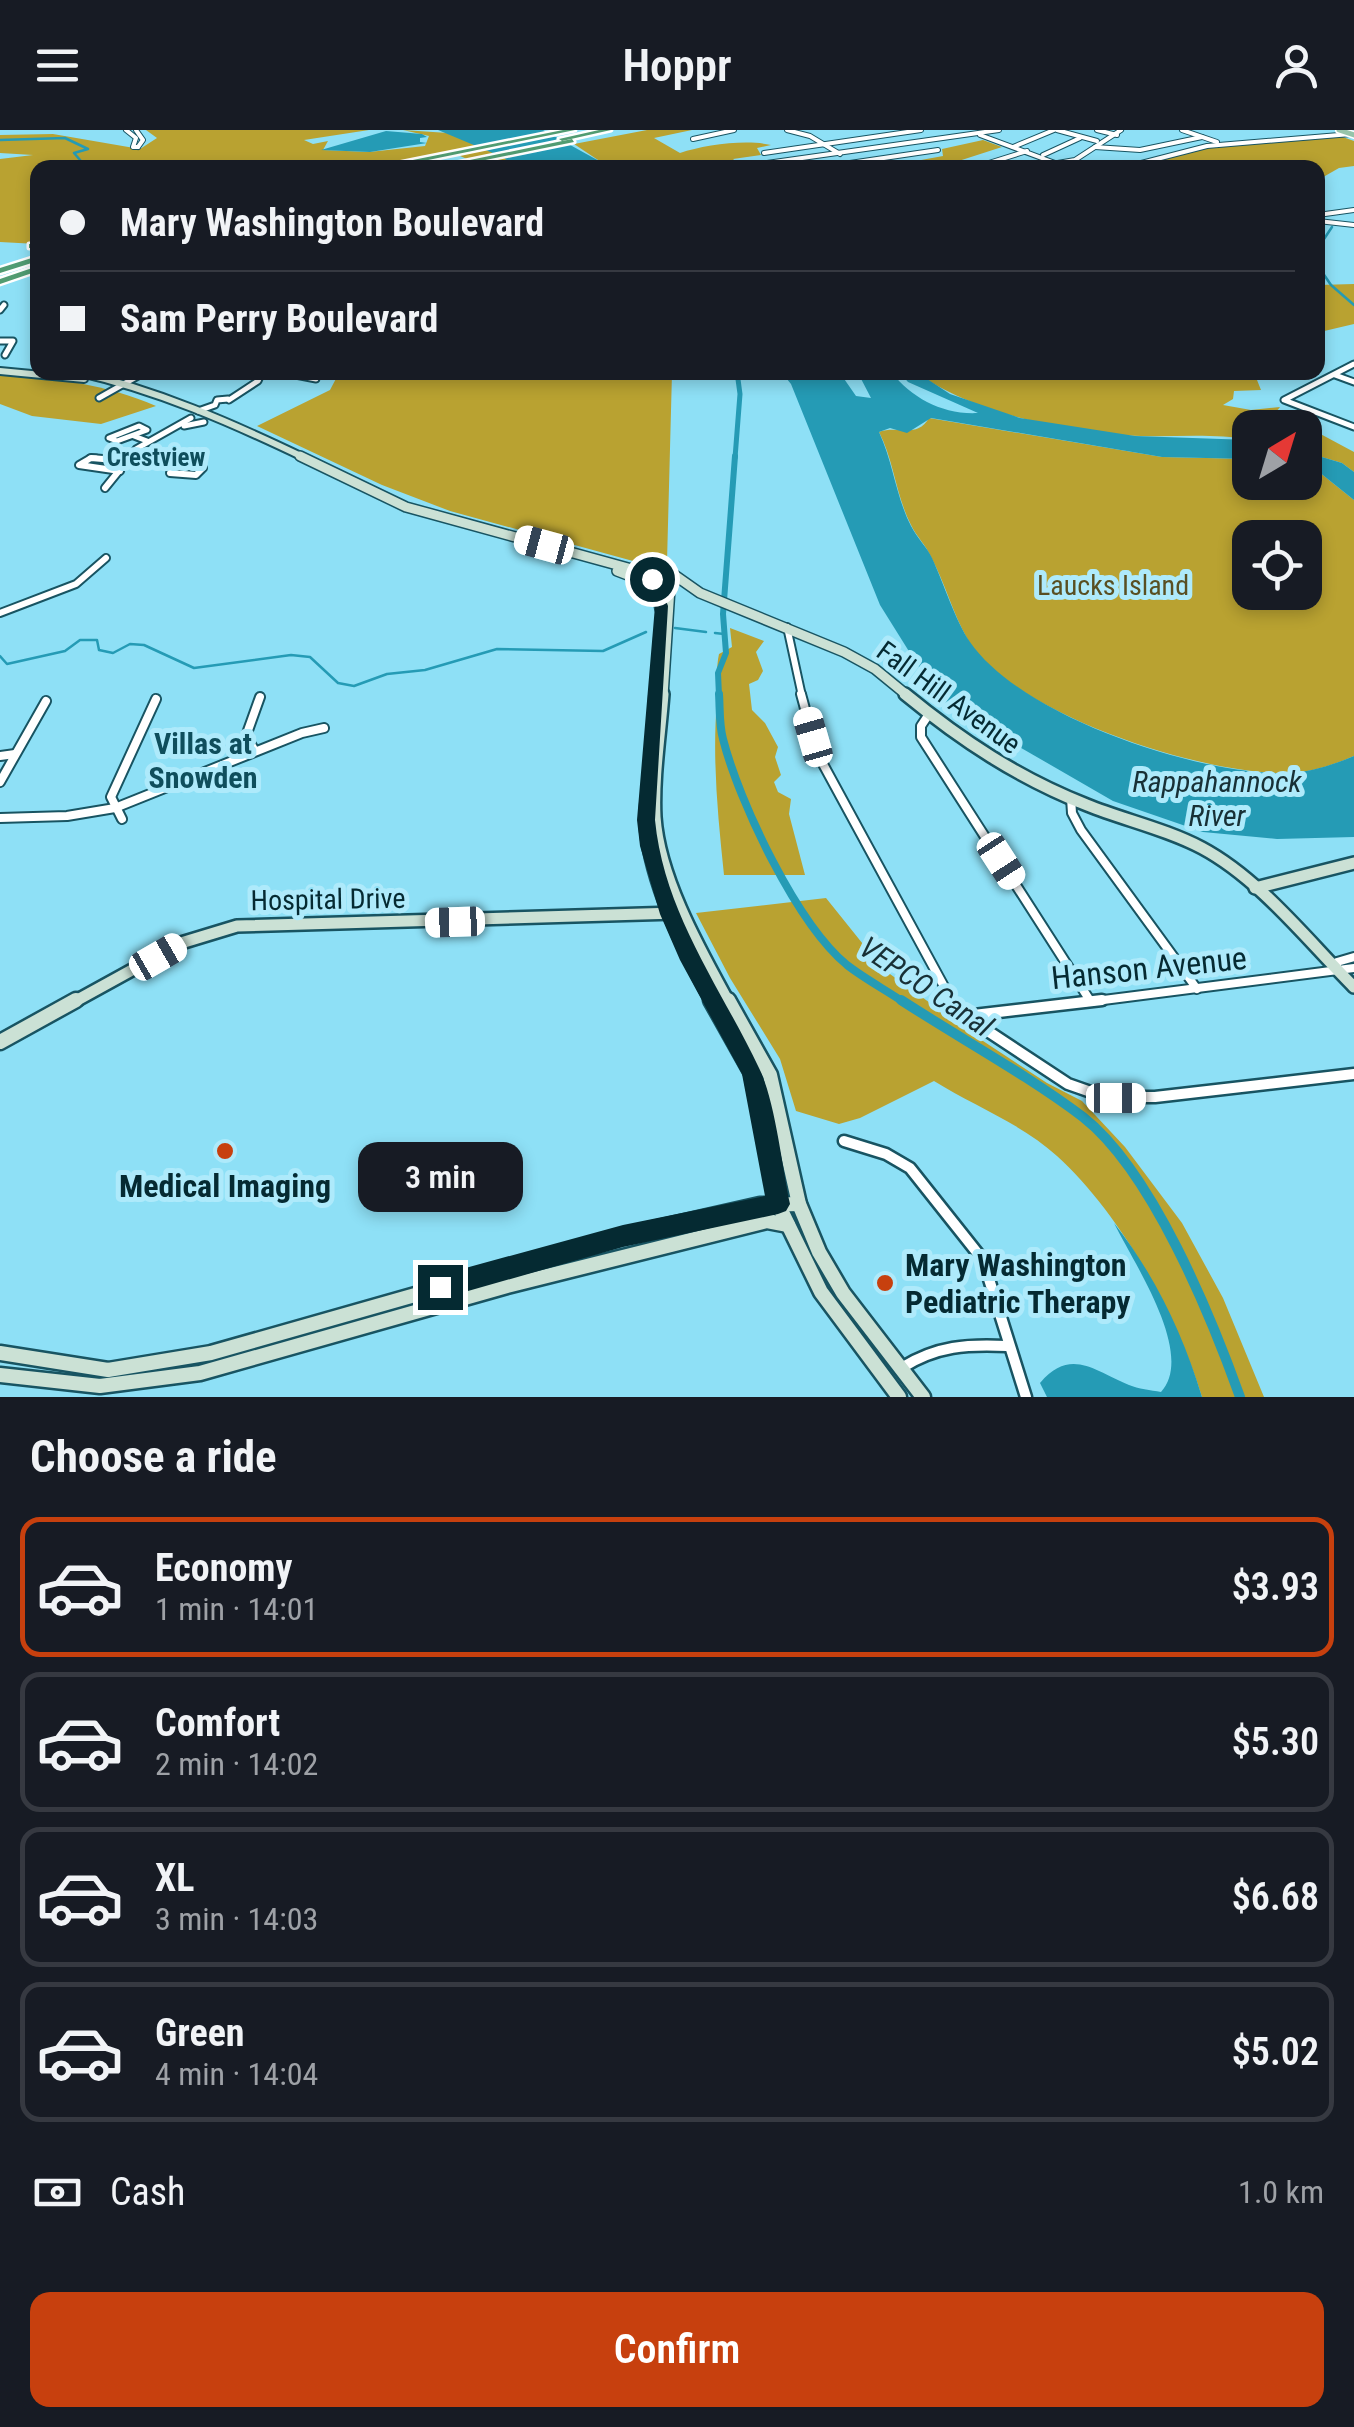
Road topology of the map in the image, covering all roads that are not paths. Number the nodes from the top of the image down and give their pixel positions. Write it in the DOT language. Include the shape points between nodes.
graph roads {
  1 [pos="126,130"];
  2 [pos="136,130"];
  3 [pos="572,130"];
  4 [pos="734,130"];
  5 [pos="787,130"];
  6 [pos="810,130"];
  7 [pos="921,130"];
  8 [pos="999,130"];
  9 [pos="1056,130"];
  10 [pos="1097,130"];
  11 [pos="1182,130"];
  12 [pos="929,131"];
  13 [pos="609,132"];
  14 [pos="1119,132"];
  15 [pos="1346,132"];
  16 [pos="593,133"];
  17 [pos="799,133"];
  18 [pos="980,134"];
  19 [pos="1202,137"];
  20 [pos="942,138"];
  21 [pos="1080,138"];
  22 [pos="693,139"];
  23 [pos="860,139"];
  24 [pos="823,144"];
  25 [pos="1096,144"];
  26 [pos="1222,144"];
  27 [pos="876,147"];
  28 [pos="1013,147"];
  29 [pos="938,150"];
  30 [pos="1027,151"];
  31 [pos="775,152"];
  32 [pos="838,152"];
  33 [pos="764,153"];
  34 [pos="1041,155"];
  35 [pos="893,157"];
  36 [pos="446,160"];
  37 [pos="788,160"];
  38 [pos="851,160"];
  39 [pos="870,160"];
  40 [pos="998,160"];
  41 [pos="1050,160"];
  42 [pos="1075,160"];
  43 [pos="1143,160"];
  44 [pos="1354,210"];
  45 [pos="1325,216"];
  46 [pos="1325,219"];
  47 [pos="1354,225"];
  48 [pos="30,260"];
  49 [pos="30,260"];
  50 [pos="0,275"];
  51 [pos="0,341"];
  52 [pos="6,355"];
  53 [pos="1354,364"];
  54 [pos="0,368"];
  55 [pos="30,369"];
  56 [pos="30,372"];
  57 [pos="1334,374"];
  58 [pos="1325,379"];
  59 [pos="93,380"];
  60 [pos="107,380"];
  61 [pos="130,380"];
  62 [pos="254,380"];
  63 [pos="1323,380"];
  64 [pos="1354,382"];
  65 [pos="122,384"];
  66 [pos="99,398"];
  67 [pos="198,417"];
  68 [pos="1354,427"];
  69 [pos="134,436"];
  70 [pos="148,441"];
  71 [pos="125,462"];
  72 [pos="174,465"];
  73 [pos="120,470"];
  74 [pos="104,488"];
  75 [pos="106,558"];
  76 [pos="587,562"];
  77 [pos="660,573"];
  78 [pos="654,585"];
  79 [pos="674,585"];
  80 [pos="660,609"];
  81 [pos="0,613"];
  82 [pos="787,626"];
  83 [pos="260,698"];
  84 [pos="156,700"];
  85 [pos="46,701"];
  86 [pos="928,714"];
  87 [pos="324,728"];
  88 [pos="255,751"];
  89 [pos="15,754"];
  90 [pos="0,756"];
  91 [pos="0,782"];
  92 [pos="1071,798"];
  93 [pos="114,808"];
  94 [pos="0,818"];
  95 [pos="122,819"];
  96 [pos="1354,864"];
  97 [pos="1255,888"];
  98 [pos="685,912"];
  99 [pos="670,914"];
  100 [pos="1354,957"];
  101 [pos="1354,968"];
  102 [pos="1337,970"];
  103 [pos="1354,987"];
  104 [pos="1197,989"];
  105 [pos="1089,999"];
  106 [pos="965,1016"];
  107 [pos="0,1042"];
  108 [pos="1354,1074"];
  109 [pos="844,1141"];
  110 [pos="778,1204"];
  111 [pos="799,1204"];
  112 [pos="788,1225"];
  113 [pos="1007,1346"];
  114 [pos="0,1353"];
  115 [pos="903,1367"];
  116 [pos="0,1375"];
  117 [pos="899,1397"];
  118 [pos="923,1397"];
  119 [pos="1026,1397"];
  1 -- 2 [label="street" via="138,147 143,140"];
  3 -- 36 [label="highway"];
  4 -- 22 [label="street"];
  5 -- 17 [label="street"];
  6 -- 17 [label="street"];
  7 -- 12 [label="street"];
  7 -- 23 [label="street"];
  8 -- 18 [label="street"];
  9 -- 21 [label="street"];
  9 -- 28 [label="street"];
  10 -- 14 [label="street"];
  11 -- 19 [label="street"];
  12 -- 20 [label="street"];
  13 -- 16 [label="highway"];
  13 -- 36 [label="highway"];
  14 -- 25 [label="street"];
  15 -- 26 [label="street"];
  16 -- 36 [label="highway"];
  17 -- 24 [label="street"];
  18 -- 20 [label="street"];
  18 -- 28 [label="street"];
  19 -- 25 [label="street" via="1140,150"];
  19 -- 26 [label="street"];
  20 -- 27 [label="street"];
  21 -- 25 [label="street"];
  21 -- 34 [label="street"];
  23 -- 24 [label="street"];
  23 -- 27 [label="street"];
  24 -- 31 [label="street"];
  24 -- 32 [label="street"];
  25 -- 42 [label="street"];
  26 -- 43 [label="street"];
  27 -- 32 [label="street"];
  27 -- 35 [label="street"];
  28 -- 30 [label="street"];
  29 -- 35 [label="street"];
  30 -- 34 [label="street"];
  30 -- 40 [label="street"];
  31 -- 33 [label="street"];
  31 -- 37 [label="street"];
  32 -- 37 [label="street"];
  32 -- 38 [label="street"];
  34 -- 41 [label="street"];
  35 -- 39 [label="street"];
  44 -- 45 [label="street"];
  46 -- 47 [label="street"];
  48 -- 50 [label="highway"];
  49 -- 50 [label="highway"];
  51 -- 52 [label="street" via="13,341"];
  53 -- 57 [label="street"];
  54 -- 55 [label="street, Fall Hill Avenue"];
  54 -- 56 [label="street, Fall Hill Avenue"];
  57 -- 58 [label="street"];
  57 -- 64 [label="street"];
  59 -- 65 [label="street, Fall Hill Avenue"];
  60 -- 65 [label="street, Fall Hill Avenue"];
  61 -- 65 [label="street"];
  62 -- 67 [label="street"];
  63 -- 68 [label="street" via="1284,402"];
  65 -- 66 [label="street"];
  65 -- 67 [label="street, Fall Hill Avenue"];
  67 -- 70 [label="street"];
  67 -- 70 [label="street"];
  67 -- 76 [label="street, Fall Hill Avenue" via="395,510"];
  67 -- 77 [label="street, Fall Hill Avenue" via="254,434 406,507"];
  69 -- 69 [label="street" via="115,442 110,438 139,426 147,430"];
  69 -- 70 [label="street"];
  70 -- 71 [label="street"];
  71 -- 72 [label="street"];
  71 -- 73 [label="street"];
  71 -- 73 [label="street" via="91,458 79,465"];
  72 -- 72 [label="street" via="202,467 203,468 196,475 170,473"];
  73 -- 74 [label="street"];
  75 -- 81 [label="street" via="76,584"];
  76 -- 78 [label="street, Fall Hill Avenue"];
  76 -- 80 [label="street" via="638,580"];
  77 -- 78 [label="street"];
  77 -- 79 [label="street, Fall Hill Avenue"];
  78 -- 79 [label="street, Fall Hill Avenue"];
  78 -- 80 [label="street"];
  79 -- 82 [label="street, Fall Hill Avenue"];
  79 -- 98 [label="street" via="656,836"];
  80 -- 99 [label="street" via="646,822"];
  82 -- 86 [label="street, Fall Hill Avenue" via="875,669"];
  82 -- 106 [label="street" via="825,770 948,998"];
  83 -- 88 [label="street" via="246,736"];
  84 -- 93 [label="street" via="112,798"];
  85 -- 89 [label="street"];
  86 -- 92 [label="street, Fall Hill Avenue" via="977,751"];
  86 -- 105 [label="street" via="922,737"];
  87 -- 88 [label="street"];
  88 -- 93 [label="street"];
  89 -- 90 [label="street"];
  89 -- 91 [label="street"];
  92 -- 97 [label="street, Fall Hill Avenue" via="1186,840"];
  92 -- 104 [label="street" via="1082,830"];
  93 -- 94 [label="street"];
  93 -- 95 [label="street"];
  96 -- 97 [label="street"];
  97 -- 102 [label="street, Fall Hill Avenue"];
  98 -- 99 [label="street, Hospital Drive"];
  98 -- 111 [label="street" via="770,1076"];
  99 -- 107 [label="street, Hospital Drive" via="237,926 181,944"];
  99 -- 110 [label="street" via="752,1073"];
  100 -- 102 [label="street, Hanson Avenue" via="1337,962"];
  101 -- 102 [label="street, Hanson Avenue"];
  102 -- 103 [label="street, Fall Hill Avenue"];
  102 -- 104 [label="street, Hanson Avenue"];
  104 -- 105 [label="street, Hanson Avenue"];
  105 -- 106 [label="street, Hanson Avenue"];
  106 -- 108 [label="street" via="1068,1084 1105,1097"];
  109 -- 113 [label="street" via="901,1161 924,1182 983,1260"];
  110 -- 111 [label="street"];
  110 -- 112 [label="street"];
  110 -- 114 [label="street" via="623,1236 161,1363 108,1370"];
  111 -- 115 [label="street" via="843,1293"];
  112 -- 116 [label="street" via="766,1221 628,1254 150,1384 70,1388"];
  112 -- 117 [label="street" via="821,1292"];
  113 -- 115 [label="street" via="938,1347"];
  113 -- 119 [label="street"];
  115 -- 118 [label="street"];
}
